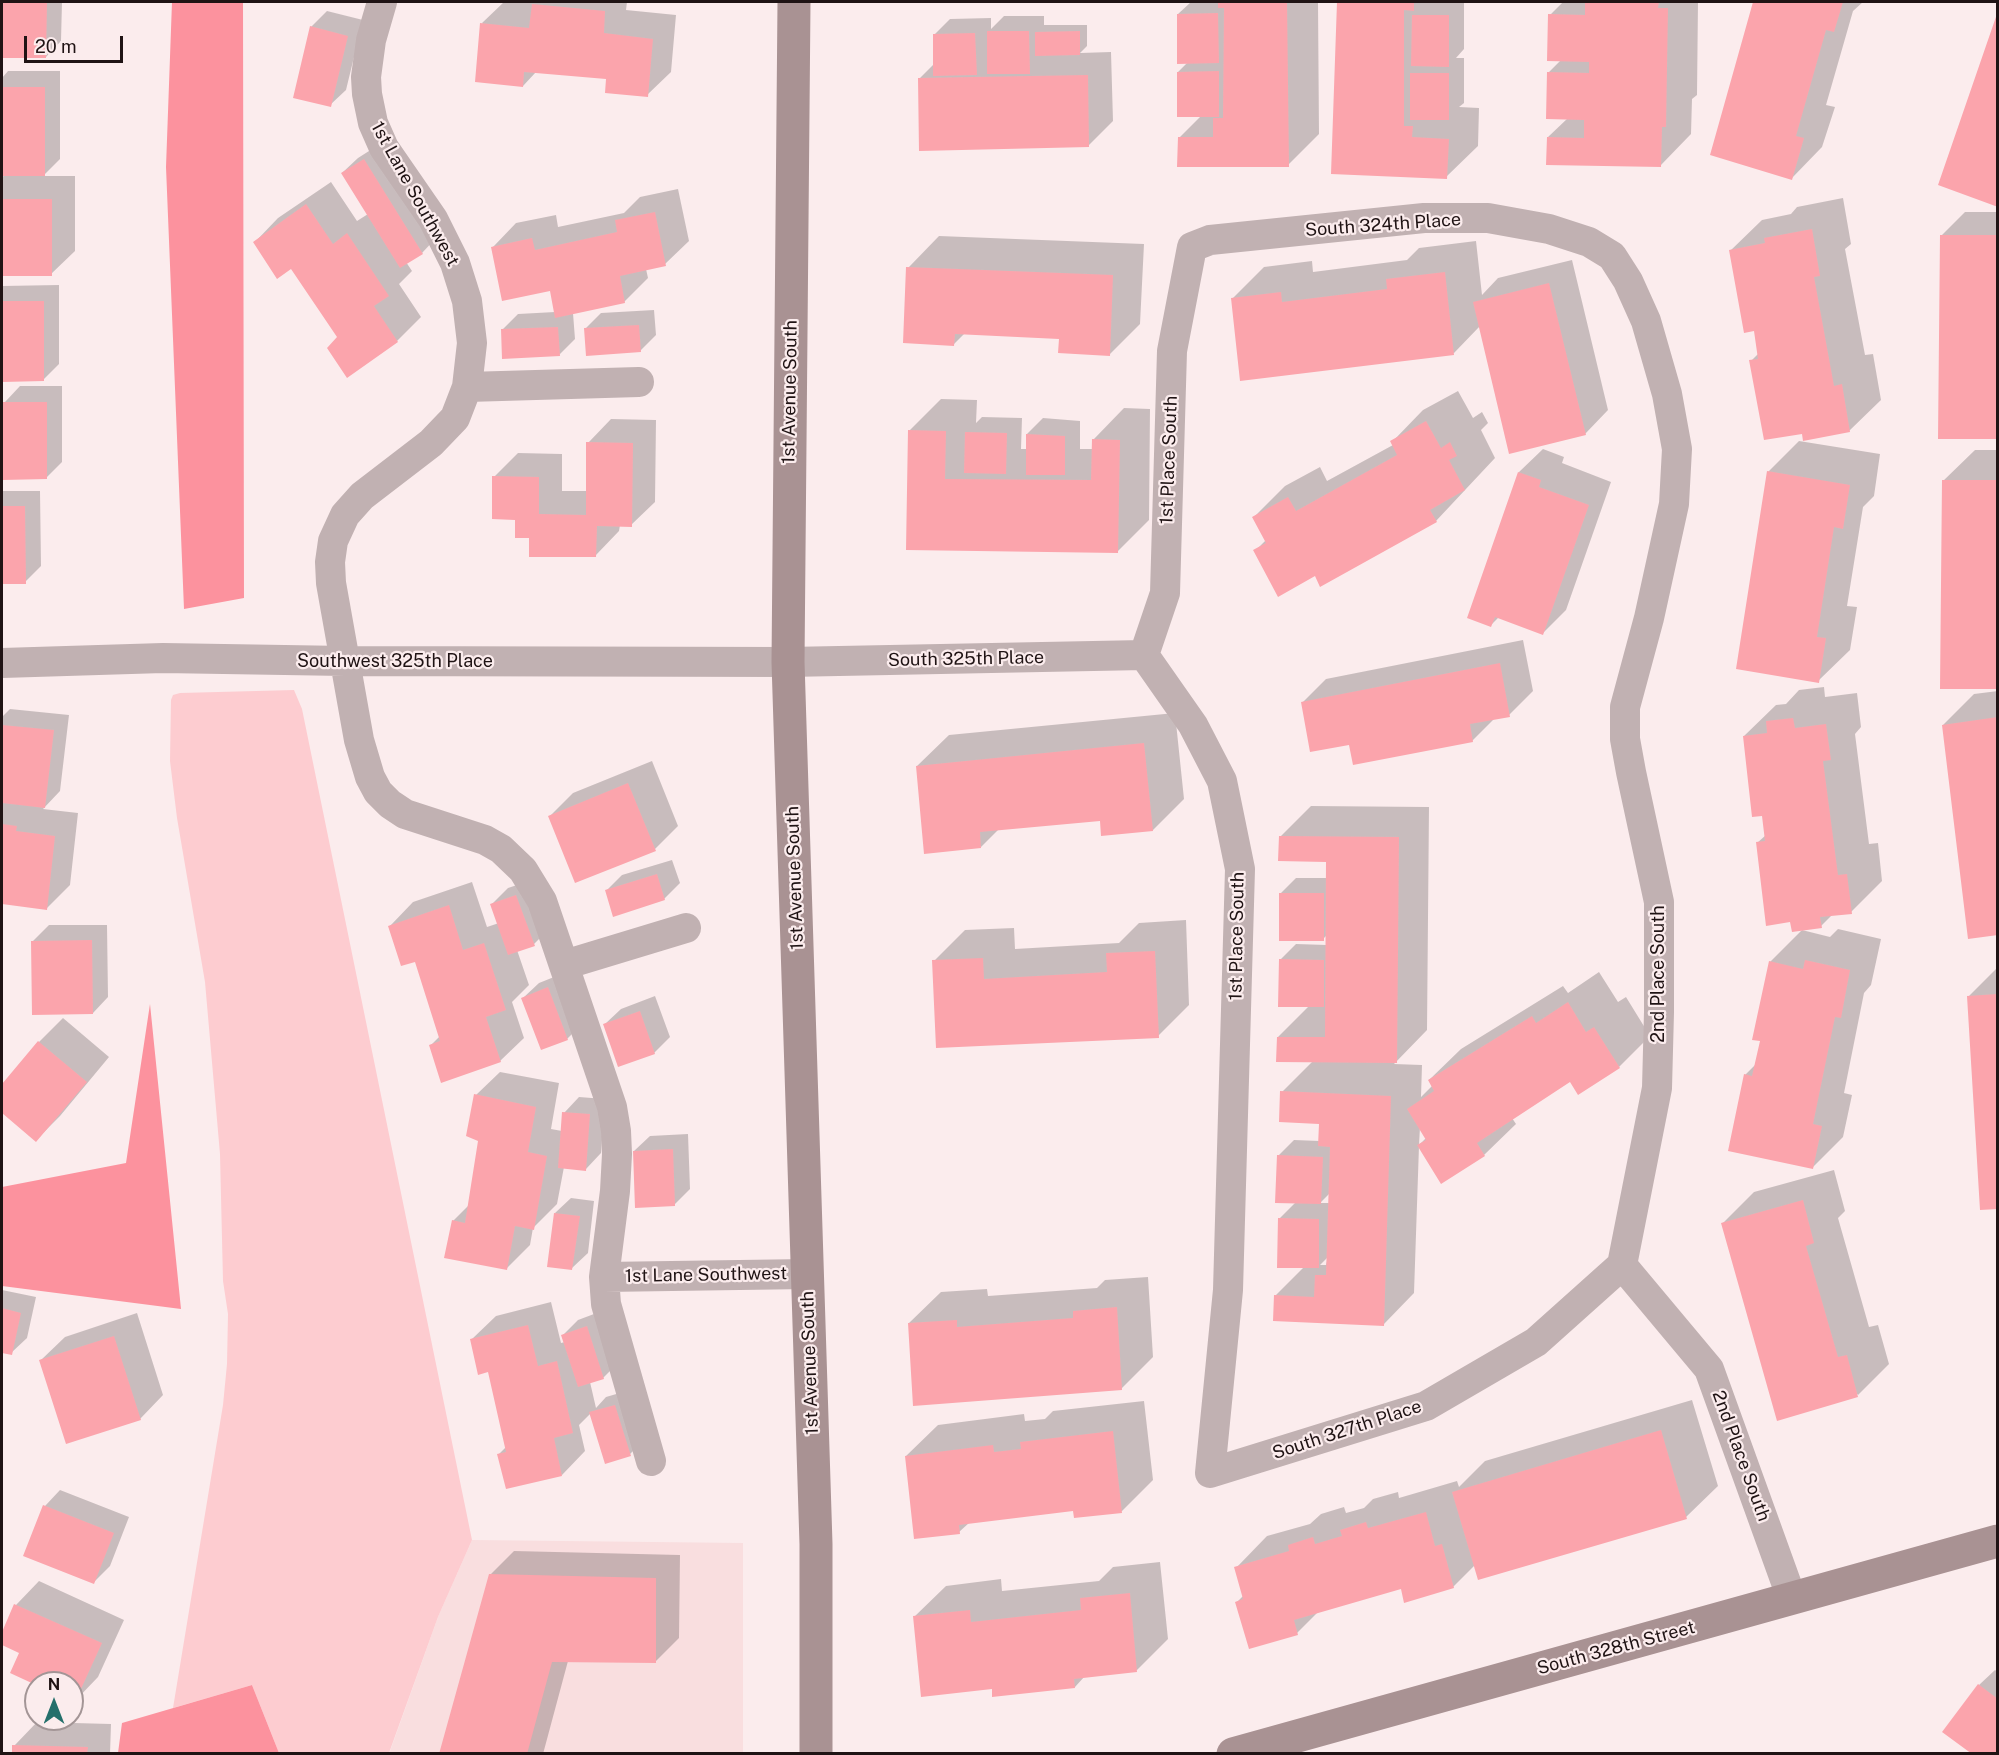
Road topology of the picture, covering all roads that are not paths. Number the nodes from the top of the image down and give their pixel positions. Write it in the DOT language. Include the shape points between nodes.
graph roads {
  1 [pos="382,2"];
  2 [pos="794,2"];
  3 [pos="1192,247"];
  4 [pos="1628,281"];
  5 [pos="639,382"];
  6 [pos="467,387"];
  7 [pos="1144,655"];
  8 [pos="345,661"];
  9 [pos="788,662"];
  10 [pos="2,663"];
  11 [pos="687,928"];
  12 [pos="564,965"];
  13 [pos="1622,1266"];
  14 [pos="807,1274"];
  15 [pos="604,1276"];
  16 [pos="651,1461"];
  17 [pos="1210,1473"];
  18 [pos="1998,1541"];
  19 [pos="1792,1599"];
  20 [pos="816,1754"];
  21 [pos="1233,1754"];
  1 -- 6 [label="street, 1st Lane Southwest" via="368,58 370,111 377,135 433,219 460,277 471,329"];
  2 -- 9 [label="main road, 1st Avenue South"];
  3 -- 4 [label="street, South 324th Place" via="1210,240 1424,218 1488,218 1549,229 1589,242 1612,256"];
  3 -- 7 [label="street, 1st Place South" via="1172,351 1165,593"];
  4 -- 13 [label="street, 2nd Place South" via="1646,321 1667,394 1677,449 1674,504 1625,707 1625,739 1659,902 1659,1012 1657,1088"];
  5 -- 6 [label="street"];
  6 -- 8 [label="street, 1st Lane Southwest" via="460,409 447,428 362,496 337,530 330,573"];
  7 -- 9 [label="street, South 325th Place"];
  7 -- 17 [label="street, 1st Place South" via="1193,725 1222,781 1240,869 1228,1290"];
  8 -- 9 [label="street, Southwest 325th Place"];
  8 -- 10 [label="street, Southwest 325th Place" via="163,658"];
  8 -- 12 [label="street, 1st Lane Southwest" via="364,759 378,792 405,814 485,840 516,862 542,901"];
  9 -- 14 [label="main road, 1st Avenue South"];
  11 -- 12 [label="street"];
  12 -- 15 [label="street, 1st Lane Southwest" via="606,1086 616,1131 615,1191"];
  13 -- 17 [label="street, South 327th Place" via="1536,1342 1426,1406"];
  13 -- 19 [label="street, 2nd Place South" via="1709,1369"];
  14 -- 15 [label="street, 1st Lane Southwest"];
  14 -- 20 [label="main road, 1st Avenue South" via="816,1544"];
  15 -- 16 [label="street, 1st Lane Southwest" via="606,1304"];
  18 -- 19 [label="main road, South 328th Street"];
  19 -- 21 [label="main road, South 328th Street"];
}
